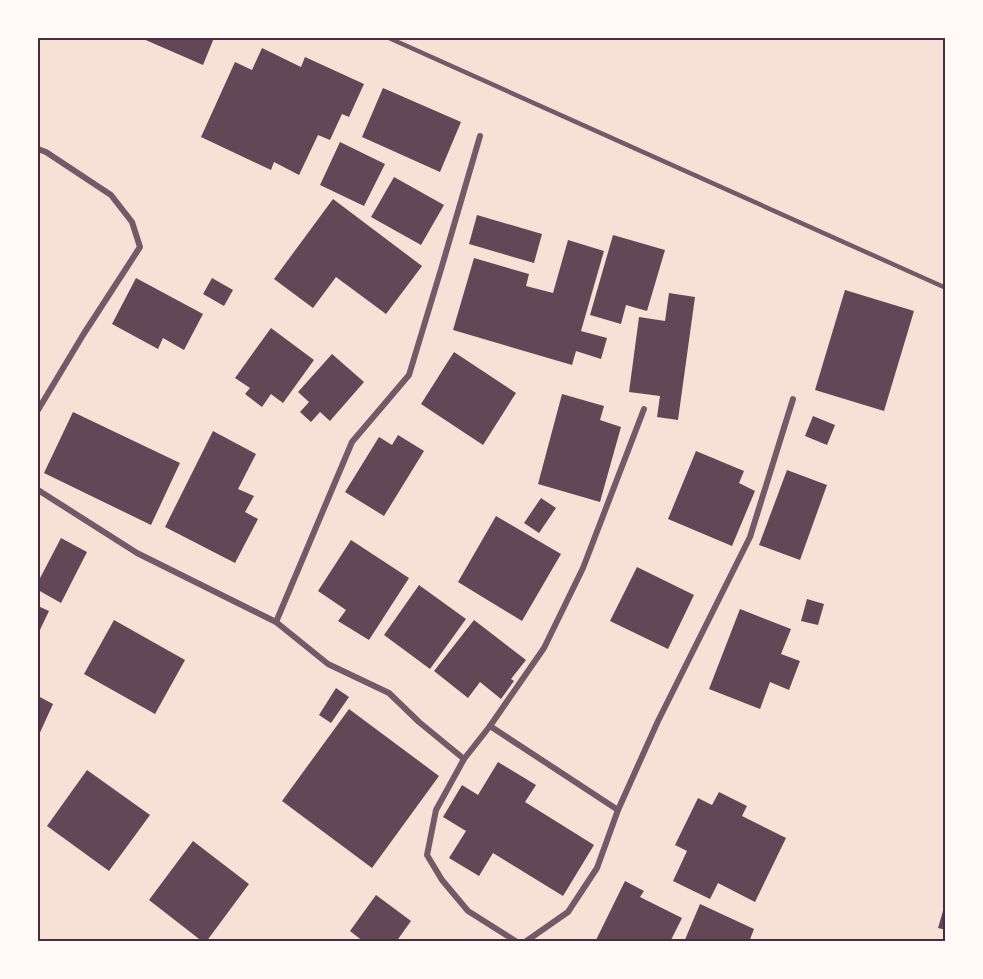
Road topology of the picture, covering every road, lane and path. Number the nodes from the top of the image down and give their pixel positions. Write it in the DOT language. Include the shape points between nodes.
graph roads {
  1 [pos="389,38"];
  2 [pos="480,136"];
  3 [pos="38,149"];
  4 [pos="945,288"];
  5 [pos="793,399"];
  6 [pos="644,409"];
  7 [pos="38,410"];
  8 [pos="38,490"];
  9 [pos="276,622"];
  10 [pos="490,726"];
  11 [pos="464,759"];
  12 [pos="618,810"];
  13 [pos="517,942"];
  14 [pos="525,942"];
  1 -- 4 [label="lane"];
  2 -- 9 [label="street" via="409,375 352,442"];
  3 -- 7 [label="street" via="111,195 132,222 140,247"];
  5 -- 12 [label="street" via="750,537"];
  6 -- 10 [label="street" via="583,568 544,648"];
  8 -- 9 [label="street" via="137,554"];
  9 -- 11 [label="street" via="328,664 389,693"];
  10 -- 11 [label="street"];
  10 -- 12 [label="street"];
  11 -- 13 [label="street" via="436,810 427,855 468,911"];
  12 -- 14 [label="street" via="597,868 568,912"];
}
